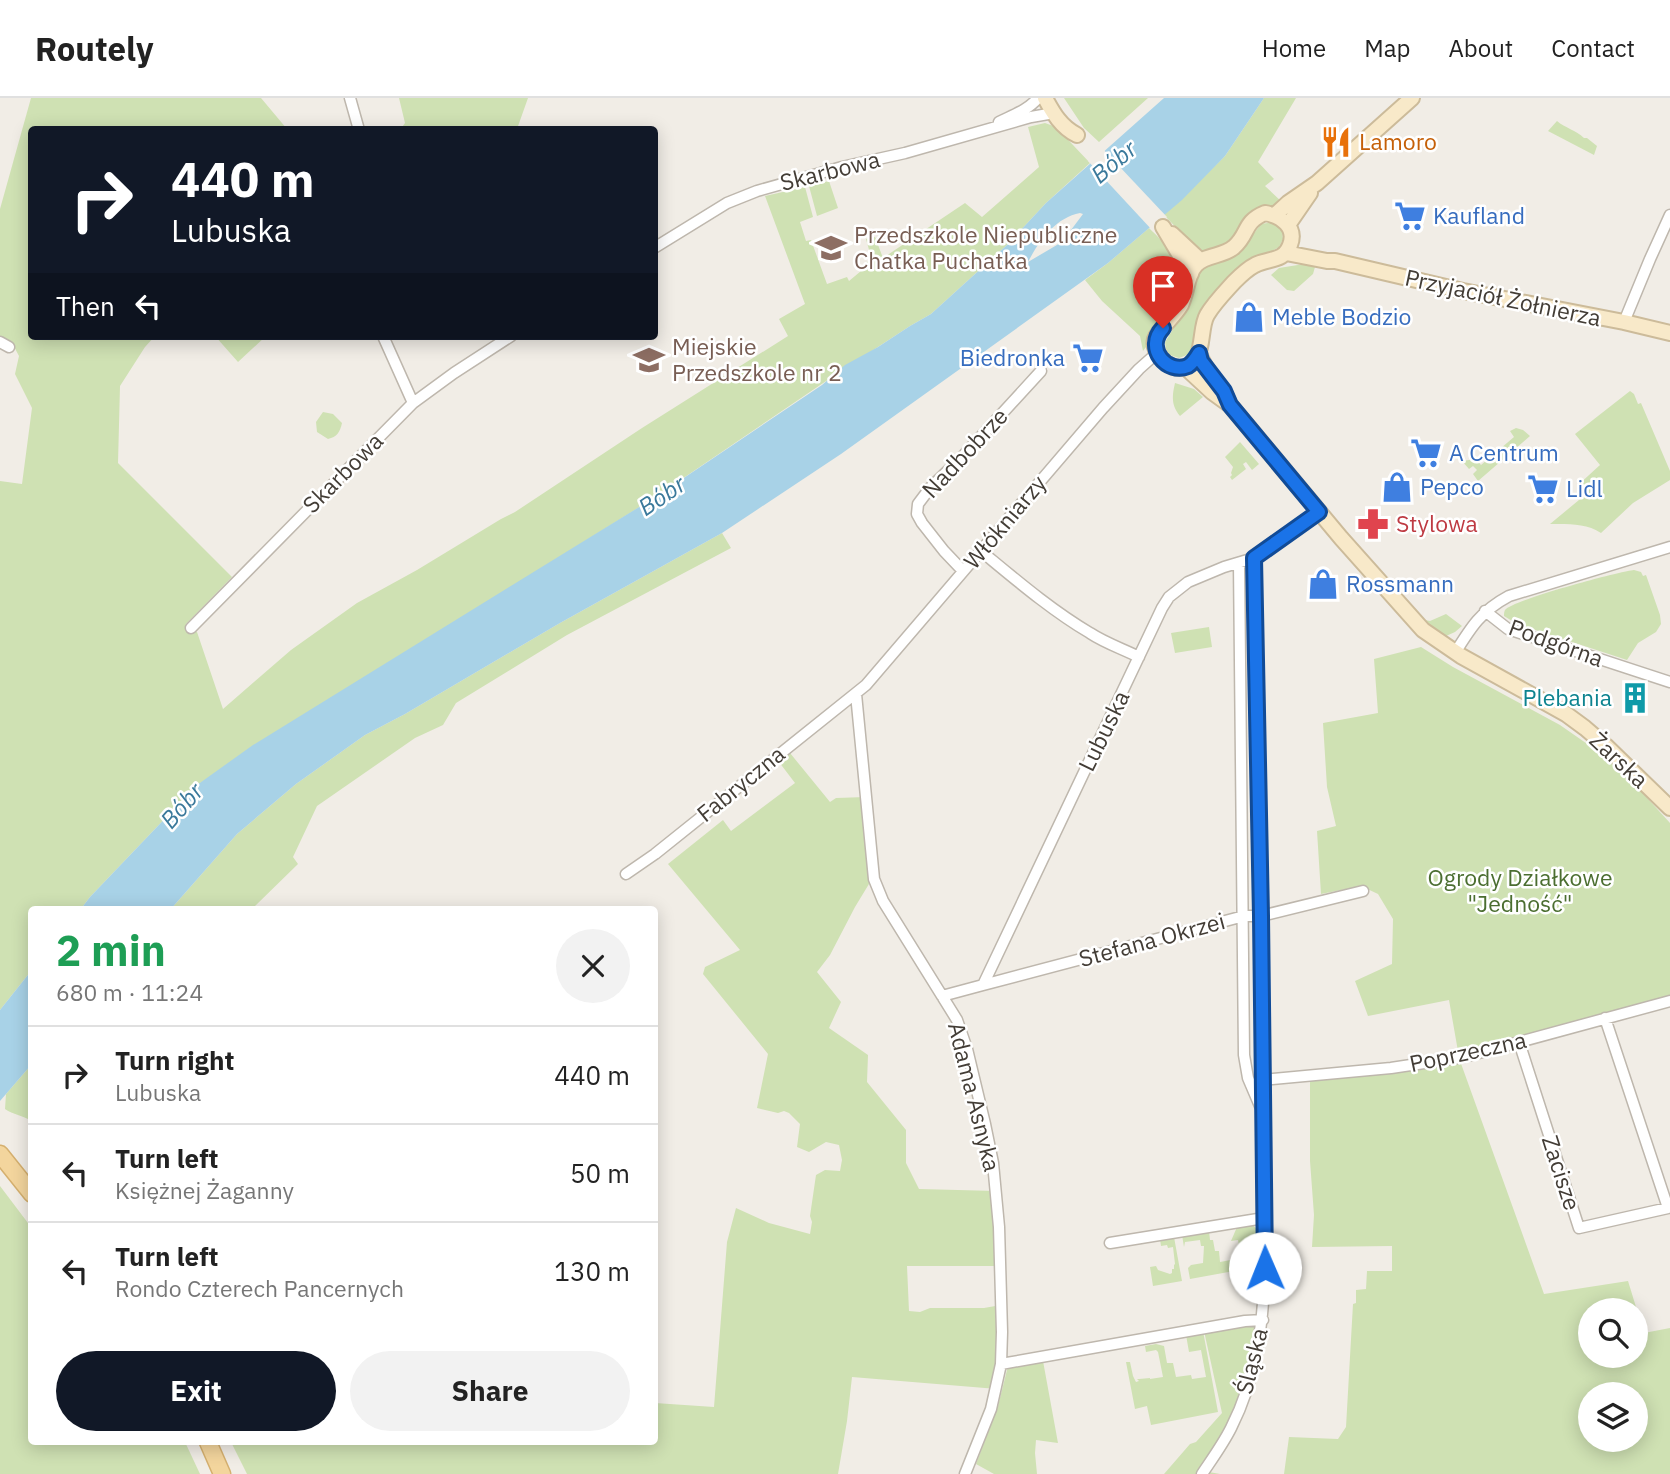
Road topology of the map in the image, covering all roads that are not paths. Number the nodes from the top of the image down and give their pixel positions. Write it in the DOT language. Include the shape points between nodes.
graph roads {
  1 [pos="350,98"];
  2 [pos="1038,98"];
  3 [pos="1045,98"];
  4 [pos="1055,98"];
  5 [pos="1412,98"];
  6 [pos="1054,113"];
  7 [pos="358,126"];
  8 [pos="977,133"];
  9 [pos="1317,183"];
  10 [pos="1275,215"];
  11 [pos="1670,215"];
  12 [pos="1290,230"];
  13 [pos="658,246"];
  14 [pos="1286,253"];
  15 [pos="1201,261"];
  16 [pos="1335,261"];
  17 [pos="1191,274"];
  18 [pos="1624,322"];
  19 [pos="1670,333"];
  20 [pos="385,340"];
  21 [pos="506,340"];
  22 [pos="1157,353"];
  23 [pos="1199,353"];
  24 [pos="1185,367"];
  25 [pos="1041,371"];
  26 [pos="413,403"];
  27 [pos="1230,405"];
  28 [pos="1319,512"];
  29 [pos="1670,547"];
  30 [pos="981,551"];
  31 [pos="1254,558"];
  32 [pos="1239,564"];
  33 [pos="963,571"];
  34 [pos="1485,611"];
  35 [pos="191,628"];
  36 [pos="1455,653"];
  37 [pos="1139,657"];
  38 [pos="1670,682"];
  39 [pos="856,694"];
  40 [pos="1670,808"];
  41 [pos="626,874"];
  42 [pos="1363,891"];
  43 [pos="1244,916"];
  44 [pos="1261,916"];
  45 [pos="982,985"];
  46 [pos="943,996"];
  47 [pos="1670,1002"];
  48 [pos="1605,1018"];
  49 [pos="1519,1042"];
  50 [pos="1246,1066"];
  51 [pos="1262,1066"];
  52 [pos="1262,1080"];
  53 [pos="1262,1111"];
  54 [pos="0,1154"];
  55 [pos="26,1187"];
  56 [pos="1264,1218"];
  57 [pos="1110,1242"];
  58 [pos="1263,1320"];
  59 [pos="1001,1364"];
  60 [pos="209,1445"];
  61 [pos="222,1474"];
  62 [pos="965,1474"];
  63 [pos="1202,1474"];
  1 -- 7 [label="street"];
  2 -- 8 [label="street, Skarbowa"];
  3 -- 6 [label="main road"];
  4 -- 6 [label="main road" via="1077,135"];
  5 -- 9 [label="main road"];
  6 -- 8 [label="street, Skarbowa"];
  8 -- 13 [label="street, Skarbowa" via="757,191 727,203"];
  9 -- 10 [label="main road"];
  9 -- 12 [label="main road"];
  10 -- 12 [label="main road, Przyjaciół Żołnierza"];
  10 -- 15 [label="main road" via="1257,216 1235,247"];
  11 -- 18 [label="street"];
  12 -- 14 [label="main road"];
  12 -- 16 [label="main road, Przyjaciół Żołnierza"];
  14 -- 16 [label="main road, Przyjaciół Żołnierza"];
  14 -- 23 [label="main road" via="1247,270 1219,299 1203,324"];
  15 -- 17 [label="main road"];
  15 -- 17 [label="main road" via="1163,227"];
  16 -- 18 [label="main road, Przyjaciół Żołnierza"];
  17 -- 22 [label="main road" via="1182,302 1155,339"];
  18 -- 19 [label="main road, Przyjaciół Żołnierza"];
  20 -- 26 [label="street"];
  21 -- 26 [label="street, Skarbowa"];
  22 -- 24 [label="main road" via="1164,362"];
  22 -- 30 [label="street, Włókniarzy" via="1103,408"];
  23 -- 24 [label="main road"];
  23 -- 27 [label="main road"];
  24 -- 27 [label="main road"];
  25 -- 33 [label="street, Nadbobrze" via="918,504 919,519"];
  26 -- 35 [label="street, Skarbowa"];
  27 -- 28 [label="main road, Żarska"];
  28 -- 31 [label="street, Lubuska"];
  28 -- 36 [label="main road, Żarska" via="1413,620"];
  29 -- 34 [label="street" via="1509,596"];
  30 -- 33 [label="street, Włókniarzy"];
  30 -- 37 [label="street" via="1082,628"];
  31 -- 32 [label="street, Lubuska"];
  31 -- 44 [label="street, Śląska"];
  32 -- 37 [label="street, Lubuska" via="1201,576 1174,592"];
  32 -- 43 [label="street, Śląska"];
  33 -- 39 [label="street, Włókniarzy"];
  34 -- 36 [label="street"];
  34 -- 38 [label="street, Podgórna" via="1508,629"];
  36 -- 40 [label="main road, Żarska" via="1566,714"];
  37 -- 45 [label="street, Lubuska"];
  39 -- 41 [label="street, Fabryczna"];
  39 -- 46 [label="street, Adama Asnyka" via="874,879"];
  42 -- 44 [label="street, Stefana Okrzei"];
  43 -- 44 [label="street, Stefana Okrzei"];
  43 -- 45 [label="street, Stefana Okrzei"];
  43 -- 50 [label="street, Śląska"];
  44 -- 51 [label="street, Śląska"];
  45 -- 46 [label="street"];
  46 -- 59 [label="street, Adama Asnyka" via="967,1049 993,1163"];
  47 -- 48 [label="street, Poprzeczna"];
  48 -- 49 [label="street, Poprzeczna"];
  48 -- 49 [label="street, Zacisze" via="1668,1208 1579,1228"];
  49 -- 52 [label="street, Poprzeczna" via="1404,1066"];
  50 -- 51 [label="street"];
  50 -- 53 [label="street, Śląska"];
  51 -- 52 [label="street, Śląska"];
  52 -- 53 [label="street, Śląska"];
  53 -- 56 [label="street, Śląska"];
  54 -- 55 [label="main road"];
  56 -- 57 [label="street"];
  56 -- 58 [label="street, Śląska"];
  58 -- 59 [label="street"];
  58 -- 63 [label="street, Śląska" via="1240,1410"];
  59 -- 62 [label="street, Adama Asnyka" via="991,1409"];
  60 -- 61 [label="main road"];
}
